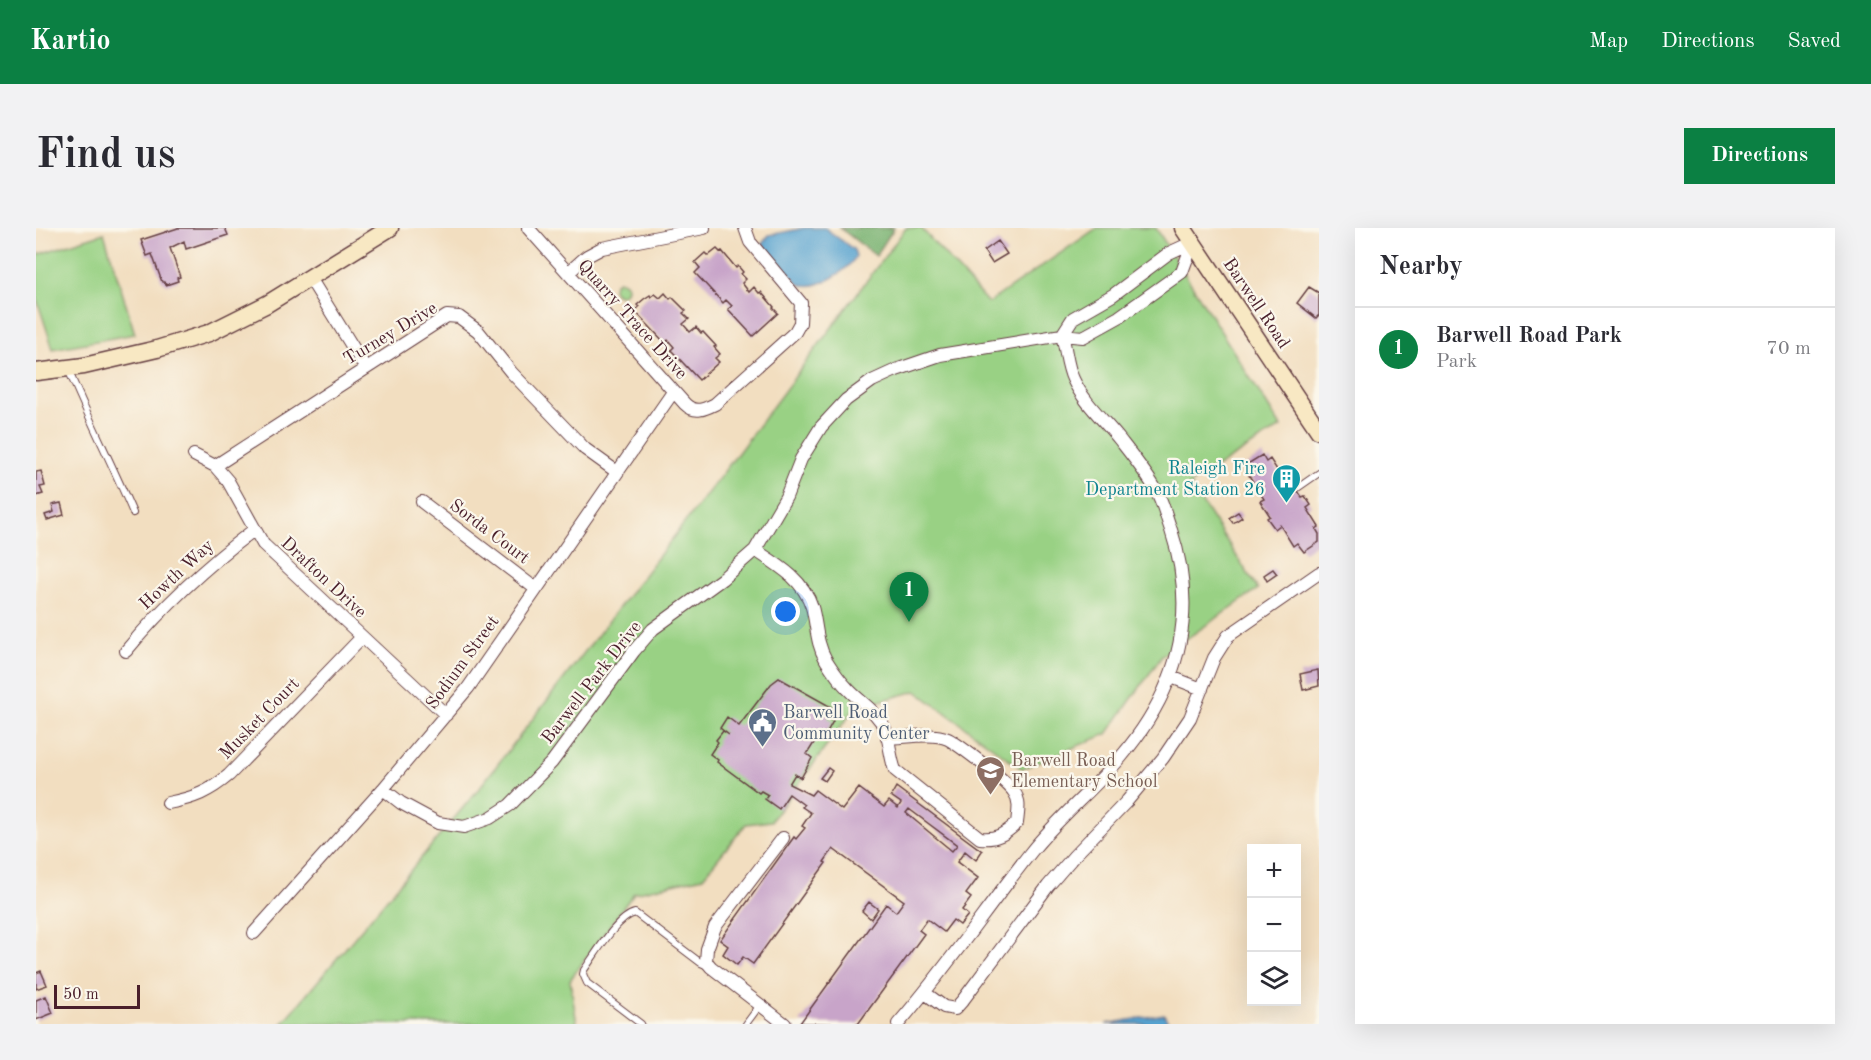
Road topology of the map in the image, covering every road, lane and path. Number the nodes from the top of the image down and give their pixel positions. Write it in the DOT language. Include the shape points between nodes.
graph roads {
  1 [pos="390,228"];
  2 [pos="528,228"];
  3 [pos="704,228"];
  4 [pos="745,228"];
  5 [pos="1183,228"];
  6 [pos="1193,242"];
  7 [pos="568,273"];
  8 [pos="310,278"];
  9 [pos="1062,336"];
  10 [pos="365,367"];
  11 [pos="68,368"];
  12 [pos="36,372"];
  13 [pos="674,392"];
  14 [pos="1319,431"];
  15 [pos="194,455"];
  16 [pos="215,466"];
  17 [pos="617,472"];
  18 [pos="1319,473"];
  19 [pos="1296,489"];
  20 [pos="422,502"];
  21 [pos="133,513"];
  22 [pos="255,529"];
  23 [pos="754,550"];
  24 [pos="1319,573"];
  25 [pos="536,589"];
  26 [pos="362,637"];
  27 [pos="126,651"];
  28 [pos="1171,677"];
  29 [pos="1202,689"];
  30 [pos="446,715"];
  31 [pos="887,738"];
  32 [pos="383,789"];
  33 [pos="168,803"];
  34 [pos="783,838"];
  35 [pos="254,933"];
  36 [pos="711,967"];
  37 [pos="925,993"];
  38 [pos="760,1005"];
  39 [pos="640,1024"];
  40 [pos="746,1024"];
  41 [pos="785,1024"];
  42 [pos="898,1024"];
  1 -- 8 [label="main road"];
  2 -- 7 [label="street, Quarry Trace Drive"];
  3 -- 7 [label="street" via="602,248"];
  4 -- 13 [label="street, Quarry Trace Drive" via="750,242 801,303 801,323 715,404 702,410 688,408"];
  5 -- 6 [label="main road, Barwell Road"];
  6 -- 9 [label="street" via="1169,253 1113,295 1073,318"];
  6 -- 9 [label="street, Barwell Park Drive" via="1182,272 1083,337"];
  6 -- 14 [label="main road, Barwell Road"];
  7 -- 13 [label="street, Quarry Trace Drive"];
  8 -- 10 [label="street"];
  8 -- 11 [label="main road" via="209,333 157,349"];
  9 -- 23 [label="street, Barwell Park Drive" via="940,355 872,381 846,400 821,427 801,459 786,498"];
  9 -- 28 [label="street" via="1072,379 1158,494 1179,555 1184,627"];
  10 -- 16 [label="street, Turney Drive"];
  10 -- 17 [label="street, Turney Drive" via="447,316 459,317 478,331 511,372 585,449"];
  11 -- 12 [label="main road"];
  11 -- 21 [label="lane"];
  13 -- 17 [label="street, Sodium Street"];
  15 -- 16 [label="street, Drafton Drive"];
  16 -- 22 [label="street, Drafton Drive"];
  17 -- 25 [label="street, Sodium Street"];
  18 -- 19 [label="lane"];
  20 -- 25 [label="street, Sorda Court"];
  22 -- 26 [label="street, Drafton Drive" via="263,544"];
  22 -- 27 [label="street, Howth Way" via="185,586"];
  23 -- 31 [label="street" via="802,586 812,607 815,632 824,656 835,675 873,712"];
  23 -- 32 [label="street, Barwell Park Drive" via="722,579 653,629 552,762 510,805 490,818 464,827 438,823"];
  24 -- 29 [label="street" via="1228,636"];
  25 -- 30 [label="street, Sodium Street"];
  26 -- 30 [label="street, Drafton Drive"];
  26 -- 33 [label="street, Musket Court" via="221,782 191,798"];
  28 -- 29 [label="street"];
  28 -- 37 [label="street" via="1152,714 1122,756 1032,850"];
  29 -- 37 [label="street" via="1190,718 1163,758 1048,886 955,1009 944,1007"];
  30 -- 32 [label="street, Sodium Street"];
  31 -- 31 [label="street" via="895,770 980,838 1002,836 1017,823 1019,806 1015,792 947,739"];
  32 -- 35 [label="street, Sodium Street"];
  34 -- 36 [label="street" via="715,927 707,949 706,961"];
  36 -- 38 [label="street"];
  36 -- 39 [label="lane" via="635,913 627,916 583,974 587,983"];
  37 -- 42 [label="street"];
  38 -- 40 [label="lane"];
  38 -- 41 [label="street"];
}
